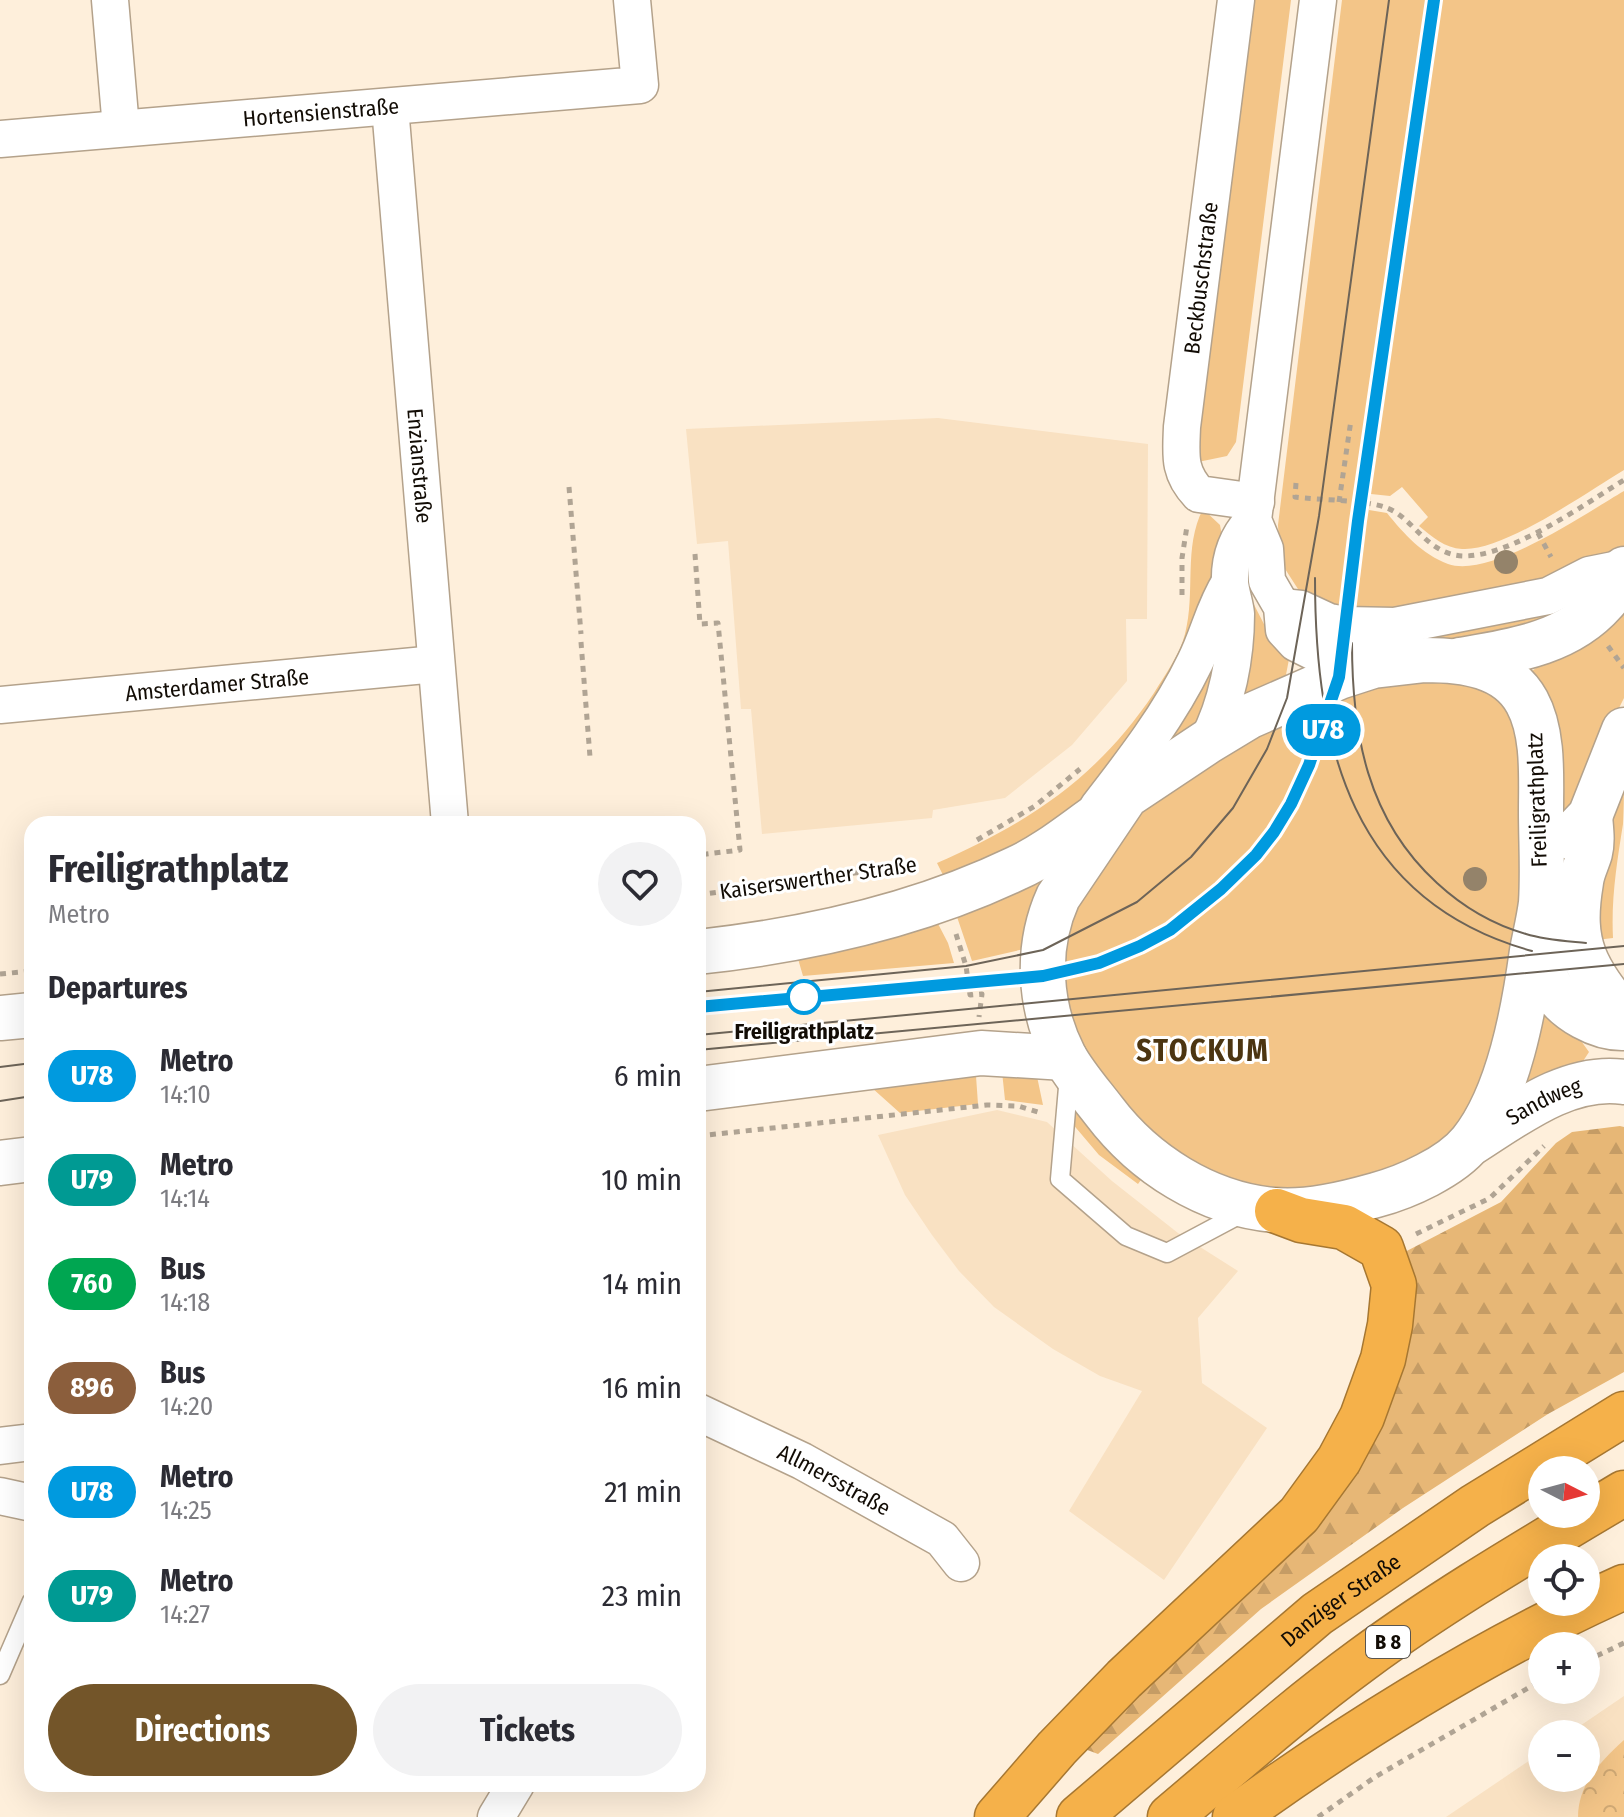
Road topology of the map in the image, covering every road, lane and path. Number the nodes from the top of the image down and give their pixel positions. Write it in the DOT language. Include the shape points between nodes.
graph roads {
  1 [pos="110,0"];
  2 [pos="632,0"];
  3 [pos="1236,0"];
  4 [pos="1318,0"];
  5 [pos="390,107"];
  6 [pos="121,128"];
  7 [pos="0,139"];
  8 [pos="1351,420"];
  9 [pos="1260,464"];
  10 [pos="1624,480"];
  11 [pos="569,487"];
  12 [pos="1199,494"];
  13 [pos="1339,502"];
  14 [pos="1254,511"];
  15 [pos="695,554"];
  16 [pos="1624,569"];
  17 [pos="1230,582"];
  18 [pos="1182,598"];
  19 [pos="1282,607"];
  20 [pos="1404,661"];
  21 [pos="1456,661"];
  22 [pos="436,664"];
  23 [pos="0,705"];
  24 [pos="1624,730"];
  25 [pos="1207,742"];
  26 [pos="590,757"];
  27 [pos="1086,763"];
  28 [pos="1126,796"];
  29 [pos="449,816"];
  30 [pos="1590,816"];
  31 [pos="1087,822"];
  32 [pos="967,844"];
  33 [pos="706,854"];
  34 [pos="935,880"];
  35 [pos="706,894"];
  36 [pos="1540,910"];
  37 [pos="706,951"];
  38 [pos="24,972"];
  39 [pos="0,974"];
  40 [pos="24,1016"];
  41 [pos="1624,1017"];
  42 [pos="0,1018"];
  43 [pos="1624,1028"];
  44 [pos="981,1053"];
  45 [pos="1068,1061"];
  46 [pos="1624,1082"];
  47 [pos="706,1088"];
  48 [pos="706,1135"];
  49 [pos="1470,1143"];
  50 [pos="24,1160"];
  51 [pos="0,1163"];
  52 [pos="1265,1209"];
  53 [pos="1624,1414"];
  54 [pos="706,1416"];
  55 [pos="24,1443"];
  56 [pos="0,1446"];
  57 [pos="1624,1493"];
  58 [pos="0,1496"];
  59 [pos="24,1501"];
  60 [pos="961,1563"];
  61 [pos="1624,1587"];
  62 [pos="24,1620"];
  63 [pos="1624,1643"];
  64 [pos="1600,1654"];
  65 [pos="0,1675"];
  66 [pos="1528,1688"];
  67 [pos="511,1792"];
  68 [pos="496,1817"];
  69 [pos="997,1817"];
  70 [pos="1079,1817"];
  71 [pos="1170,1817"];
  72 [pos="1235,1817"];
  73 [pos="1318,1817"];
  1 -- 6 [label="street"];
  2 -- 5 [label="street, Hortensienstraße" via="640,85"];
  3 -- 12 [label="street, Beckbuschstraße" via="1182,427 1181,463"];
  4 -- 9 [label="street"];
  5 -- 6 [label="street, Hortensienstraße"];
  5 -- 22 [label="street, Enzianstraße"];
  6 -- 7 [label="street, Hortensienstraße"];
  8 -- 13 [label="path"];
  9 -- 13 [label="path" via="1297,469 1295,497"];
  9 -- 14 [label="street"];
  10 -- 13 [label="path" via="1538,533 1462,556 1427,543 1387,507"];
  11 -- 26 [label="path"];
  12 -- 14 [label="street"];
  12 -- 18 [label="path" via="1186,528"];
  14 -- 17 [label="street" via="1233,552"];
  14 -- 19 [label="street" via="1267,581"];
  15 -- 33 [label="path" via="700,624 718,623 740,850"];
  16 -- 19 [label="street" via="1589,575 1548,596 1395,626 1345,625"];
  16 -- 21 [label="main road" via="1606,601 1565,632 1533,647"];
  17 -- 25 [label="street" via="1236,612 1233,646 1220,713"];
  17 -- 31 [label="street" via="1181,689"];
  19 -- 20 [label="street" via="1284,630 1316,653"];
  20 -- 21 [label="main road, Freiligrathplatz"];
  20 -- 25 [label="main road, Freiligrathplatz" via="1320,684"];
  21 -- 36 [label="main road, Freiligrathplatz" via="1492,670 1516,687 1533,718 1541,778"];
  22 -- 23 [label="street, Amsterdamer Straße"];
  22 -- 29 [label="street, Enzianstraße"];
  24 -- 30 [label="main road"];
  25 -- 28 [label="main road, Freiligrathplatz"];
  27 -- 32 [label="path" via="1035,806"];
  28 -- 31 [label="main road, Kaiserswerther Straße"];
  28 -- 45 [label="main road, Freiligrathplatz" via="1058,897 1045,931 1045,1002"];
  30 -- 36 [label="main road" via="1570,838"];
  30 -- 41 [label="main road" via="1592,839 1578,904 1579,942 1597,984"];
  31 -- 34 [label="main road, Kaiserswerther Straße" via="1020,867"];
  34 -- 35 [label="path, Kaiserswerther Straße"];
  34 -- 37 [label="main road, Kaiserswerther Straße" via="888,917 832,932"];
  34 -- 44 [label="path" via="966,966 970,995 982,994 977,1025"];
  36 -- 43 [label="main road" via="1545,971 1552,988 1596,1023"];
  36 -- 49 [label="main road, Freiligrathplatz" via="1510,1056 1493,1104"];
  38 -- 39 [label="path"];
  40 -- 42 [label="main road"];
  44 -- 45 [label="main road"];
  44 -- 47 [label="main road"];
  44 -- 48 [label="path" via="987,1105"];
  45 -- 52 [label="main road, Freiligrathplatz" via="1143,1154 1184,1182"];
  45 -- 52 [label="lane" via="1060,1179 1126,1236 1167,1253"];
  46 -- 49 [label="main road, Sandweg" via="1563,1090"];
  49 -- 52 [label="main road, Freiligrathplatz" via="1431,1173 1396,1190 1347,1204"];
  50 -- 51 [label="main road"];
  52 -- 69 [label="highway" via="1344,1227 1381,1248 1394,1285 1393,1303 1383,1359 1362,1417 1299,1515 1124,1679"];
  53 -- 70 [label="highway, Danziger Straße" via="1475,1506 1317,1614"];
  54 -- 60 [label="street, Allmersstraße" via="802,1461 942,1539"];
  55 -- 56 [label="street"];
  57 -- 71 [label="highway, B 8" via="1454,1596 1363,1659"];
  58 -- 59 [label="street"];
  61 -- 72 [label="highway" via="1441,1680"];
  62 -- 65 [label="lane"];
  63 -- 64 [label="path"];
  66 -- 73 [label="path" via="1375,1777"];
  67 -- 68 [label="street"];
}
